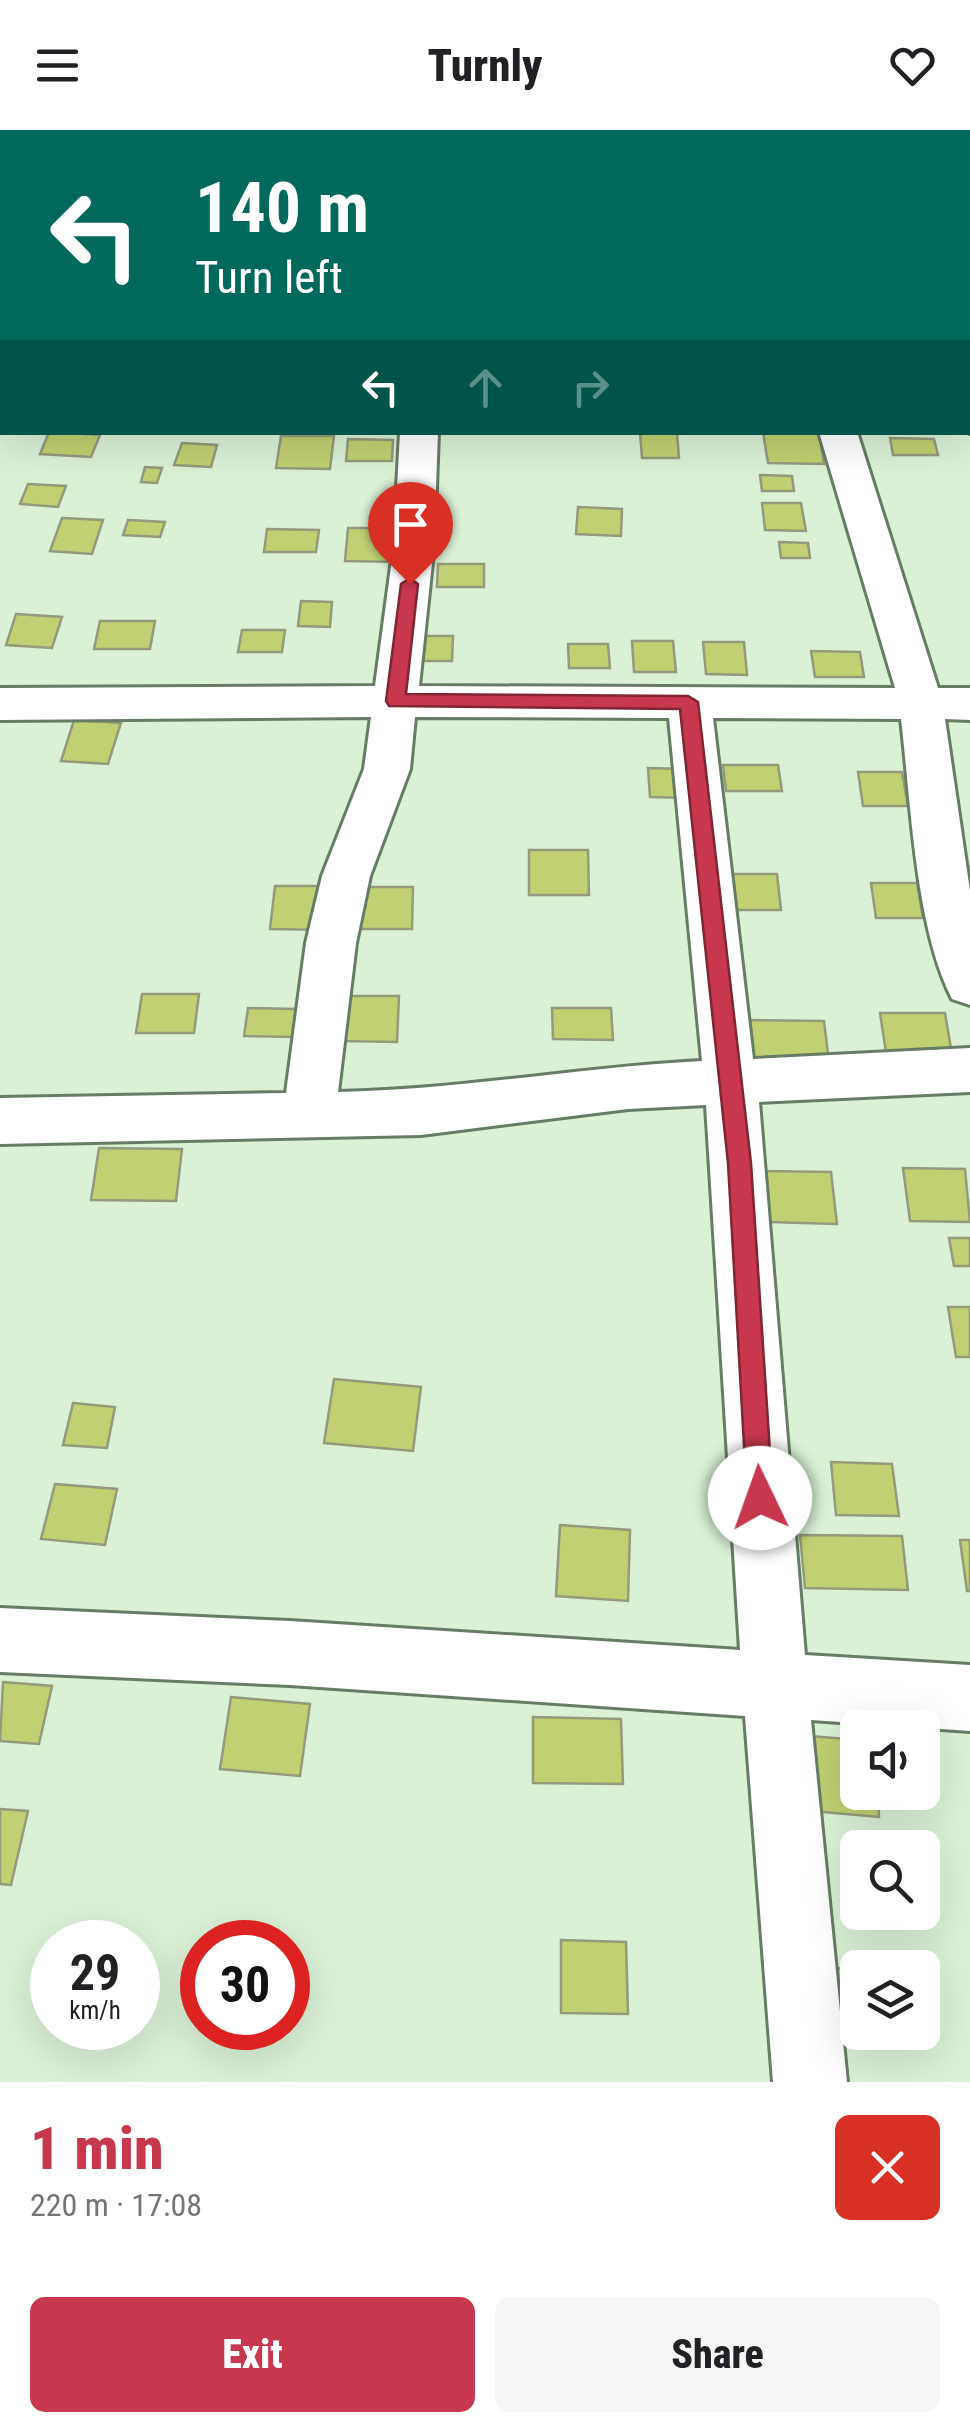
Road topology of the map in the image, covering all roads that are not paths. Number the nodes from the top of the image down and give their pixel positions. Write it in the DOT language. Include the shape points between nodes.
graph roads {
  1 [pos="420,435"];
  2 [pos="839,435"];
  3 [pos="395,701"];
  4 [pos="688,702"];
  5 [pos="921,703"];
  6 [pos="0,704"];
  7 [pos="970,704"];
  8 [pos="970,985"];
  9 [pos="970,1070"];
  10 [pos="730,1080"];
  11 [pos="308,1118"];
  12 [pos="0,1122"];
  13 [pos="0,1640"];
  14 [pos="775,1683"];
  15 [pos="970,1698"];
  16 [pos="810,2082"];
  1 -- 3 [label="street"];
  2 -- 5 [label="street"];
  3 -- 4 [label="street"];
  3 -- 6 [label="street"];
  3 -- 11 [label="street" via="387,769 346,876 331,943"];
  4 -- 5 [label="street"];
  4 -- 10 [label="street"];
  5 -- 7 [label="street"];
  5 -- 8 [label="street" via="947,898"];
  9 -- 10 [label="street"];
  10 -- 11 [label="street"];
  10 -- 14 [label="street"];
  11 -- 12 [label="street"];
  13 -- 14 [label="street"];
  14 -- 15 [label="street"];
  14 -- 16 [label="street"];
}
